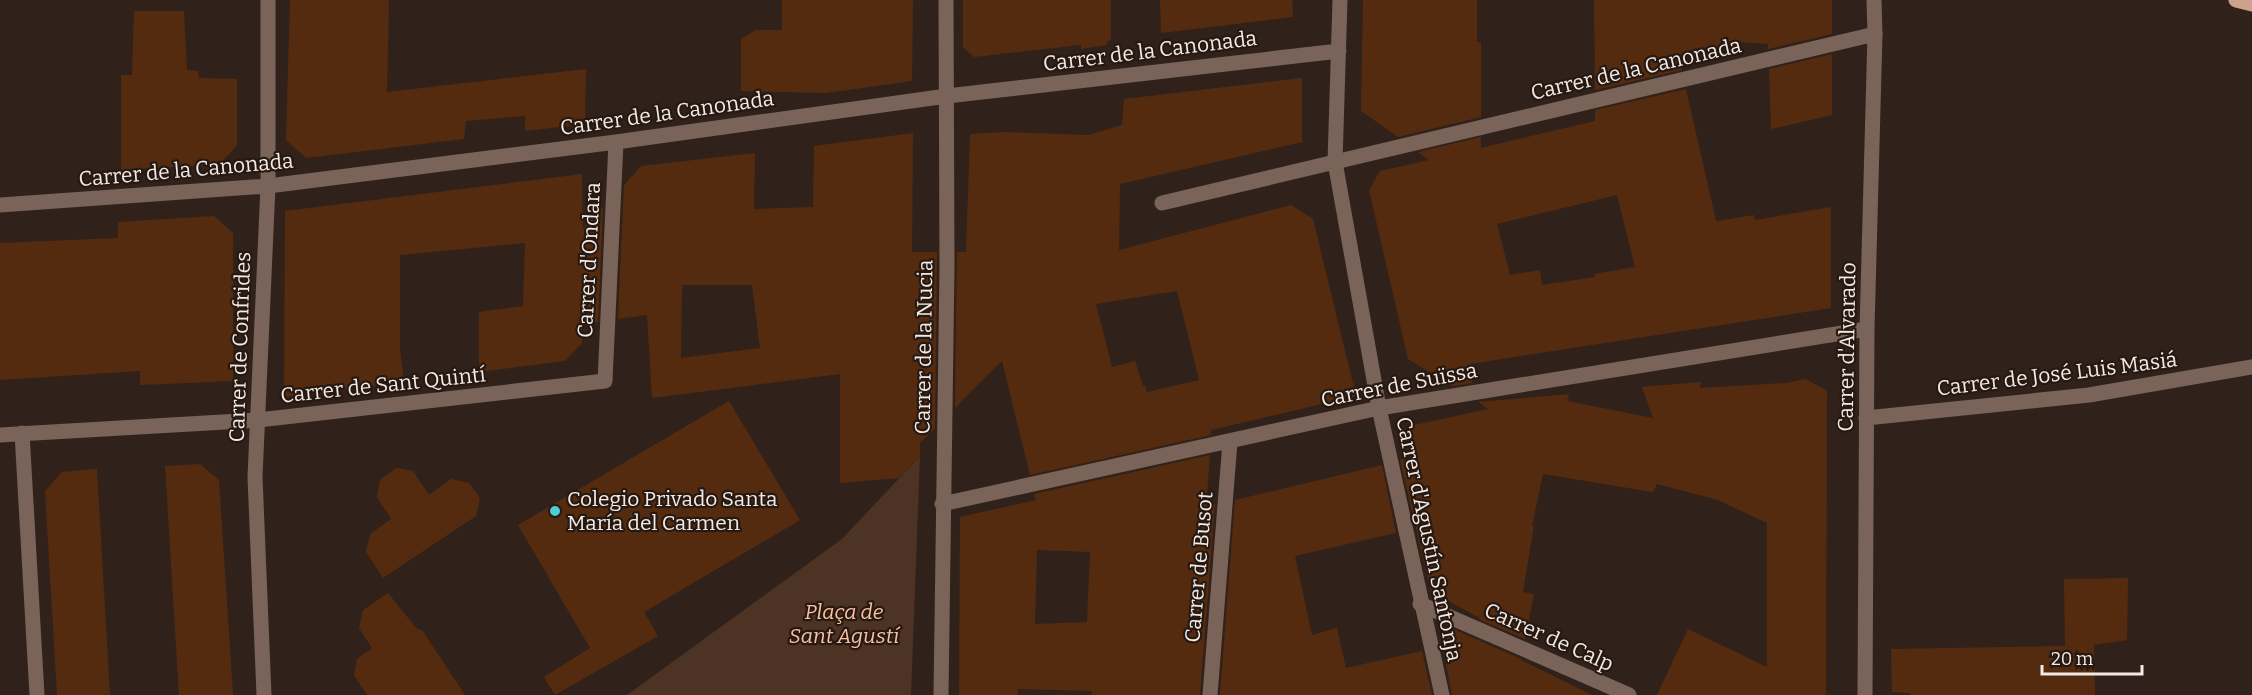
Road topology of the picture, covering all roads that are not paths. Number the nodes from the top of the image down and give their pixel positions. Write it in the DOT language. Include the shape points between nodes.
graph roads {
  1 [pos="268,0"];
  2 [pos="946,0"];
  3 [pos="1340,0"];
  4 [pos="1874,0"];
  5 [pos="2236,0"];
  6 [pos="2252,4"];
  7 [pos="1875,34"];
  8 [pos="1339,51"];
  9 [pos="947,96"];
  10 [pos="616,141"];
  11 [pos="1335,162"];
  12 [pos="268,186"];
  13 [pos="1162,203"];
  14 [pos="0,206"];
  15 [pos="1867,329"];
  16 [pos="2252,367"];
  17 [pos="605,381"];
  18 [pos="1379,408"];
  19 [pos="1866,418"];
  20 [pos="258,420"];
  21 [pos="22,433"];
  22 [pos="0,435"];
  23 [pos="1230,442"];
  24 [pos="942,504"];
  25 [pos="1420,604"];
  26 [pos="37,695"];
  27 [pos="264,695"];
  28 [pos="941,695"];
  29 [pos="1209,695"];
  30 [pos="1442,695"];
  31 [pos="1629,695"];
  32 [pos="1866,695"];
  1 -- 12 [label="street, Carrer de Confrides"];
  2 -- 9 [label="street, Carrer de la Nucia"];
  3 -- 8 [label="street, Carrer d'Agustín Santonja"];
  4 -- 7 [label="street, Carrer d'Alvarado"];
  5 -- 6 [label="main road"];
  7 -- 11 [label="street, Carrer de la Canonada"];
  7 -- 15 [label="street, Carrer d'Alvarado"];
  8 -- 9 [label="street, Carrer de la Canonada"];
  8 -- 11 [label="street, Carrer d'Agustín Santonja"];
  9 -- 10 [label="street, Carrer de la Canonada"];
  9 -- 24 [label="street, Carrer de la Nucia"];
  10 -- 12 [label="street, Carrer de la Canonada"];
  10 -- 17 [label="street, Carrer d'Ondara"];
  11 -- 13 [label="street, Carrer de la Canonada"];
  11 -- 18 [label="street, Carrer d'Agustín Santonja"];
  12 -- 14 [label="street, Carrer de la Canonada"];
  12 -- 20 [label="street, Carrer de Confrides"];
  15 -- 18 [label="street, Carrer de Suïssa"];
  15 -- 19 [label="street, Carrer d'Alvarado"];
  16 -- 19 [label="street, Carrer de José Luis Masiá" via="2089,395"];
  17 -- 20 [label="street, Carrer de Sant Quintí"];
  18 -- 23 [label="street, Carrer de Suïssa"];
  18 -- 25 [label="street, Carrer d'Agustín Santonja"];
  19 -- 32 [label="street, Carrer d'Alvarado"];
  20 -- 21 [label="street, Carrer de Sant Quintí"];
  20 -- 27 [label="street, Carrer de Confrides" via="255,477"];
  21 -- 22 [label="street, Carrer de Sant Quintí"];
  21 -- 26 [label="street"];
  23 -- 24 [label="street, Carrer de Suïssa"];
  23 -- 29 [label="street, Carrer de Busot"];
  24 -- 28 [label="street, Carrer de la Nucia"];
  25 -- 30 [label="street, Carrer d'Agustín Santonja"];
  25 -- 31 [label="street, Carrer de Calp"];
}
